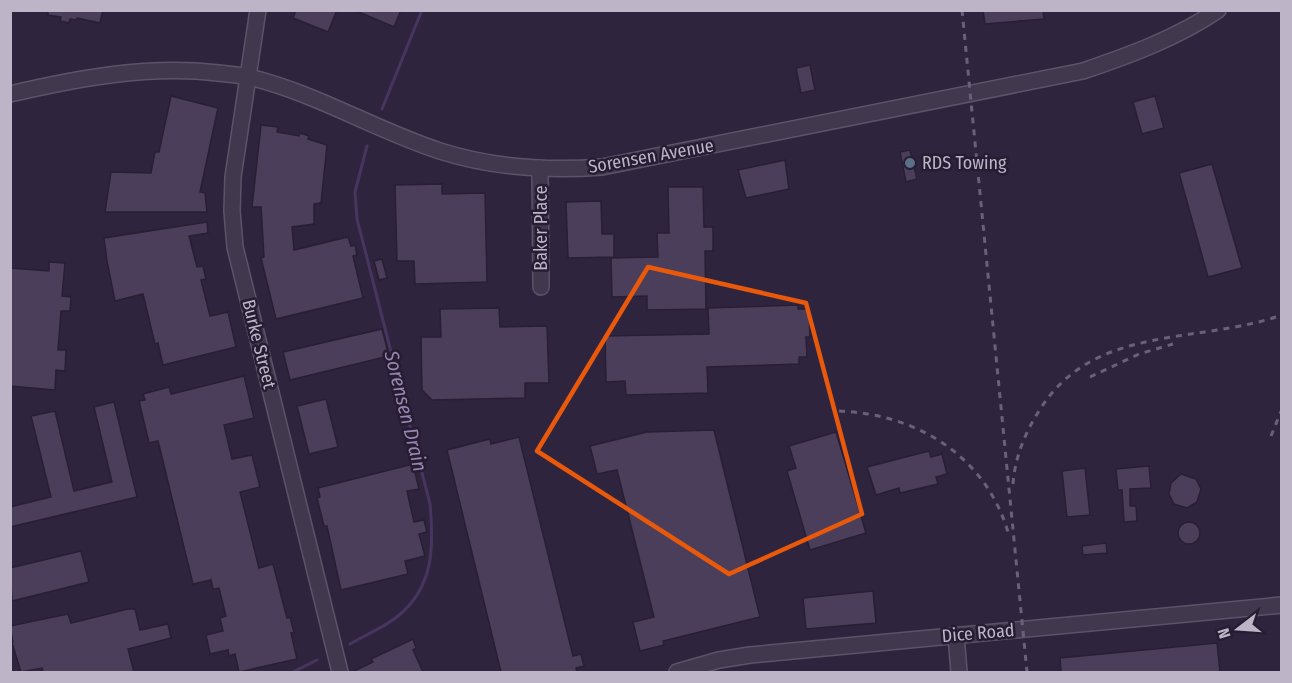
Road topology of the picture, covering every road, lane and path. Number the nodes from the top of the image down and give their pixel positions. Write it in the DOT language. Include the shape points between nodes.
graph roads {
  1 [pos="258,10"];
  2 [pos="1218,10"];
  3 [pos="248,77"];
  4 [pos="10,94"];
  5 [pos="540,168"];
  6 [pos="541,287"];
  7 [pos="1281,605"];
  8 [pos="956,635"];
  9 [pos="340,672"];
  10 [pos="677,672"];
  11 [pos="959,672"];
  1 -- 3 [label="street, Burke Street"];
  2 -- 5 [label="street, Sorensen Avenue" via="1131,55 1083,70 602,167"];
  3 -- 4 [label="street, Sorensen Avenue" via="188,70 133,71"];
  3 -- 5 [label="street, Sorensen Avenue" via="310,96 440,151 490,163"];
  3 -- 9 [label="street, Burke Street" via="233,177 235,247"];
  5 -- 6 [label="street, Baker Place"];
  7 -- 8 [label="street, Dice Road"];
  8 -- 10 [label="street, Dice Road" via="750,655"];
  8 -- 11 [label="street"];
}
